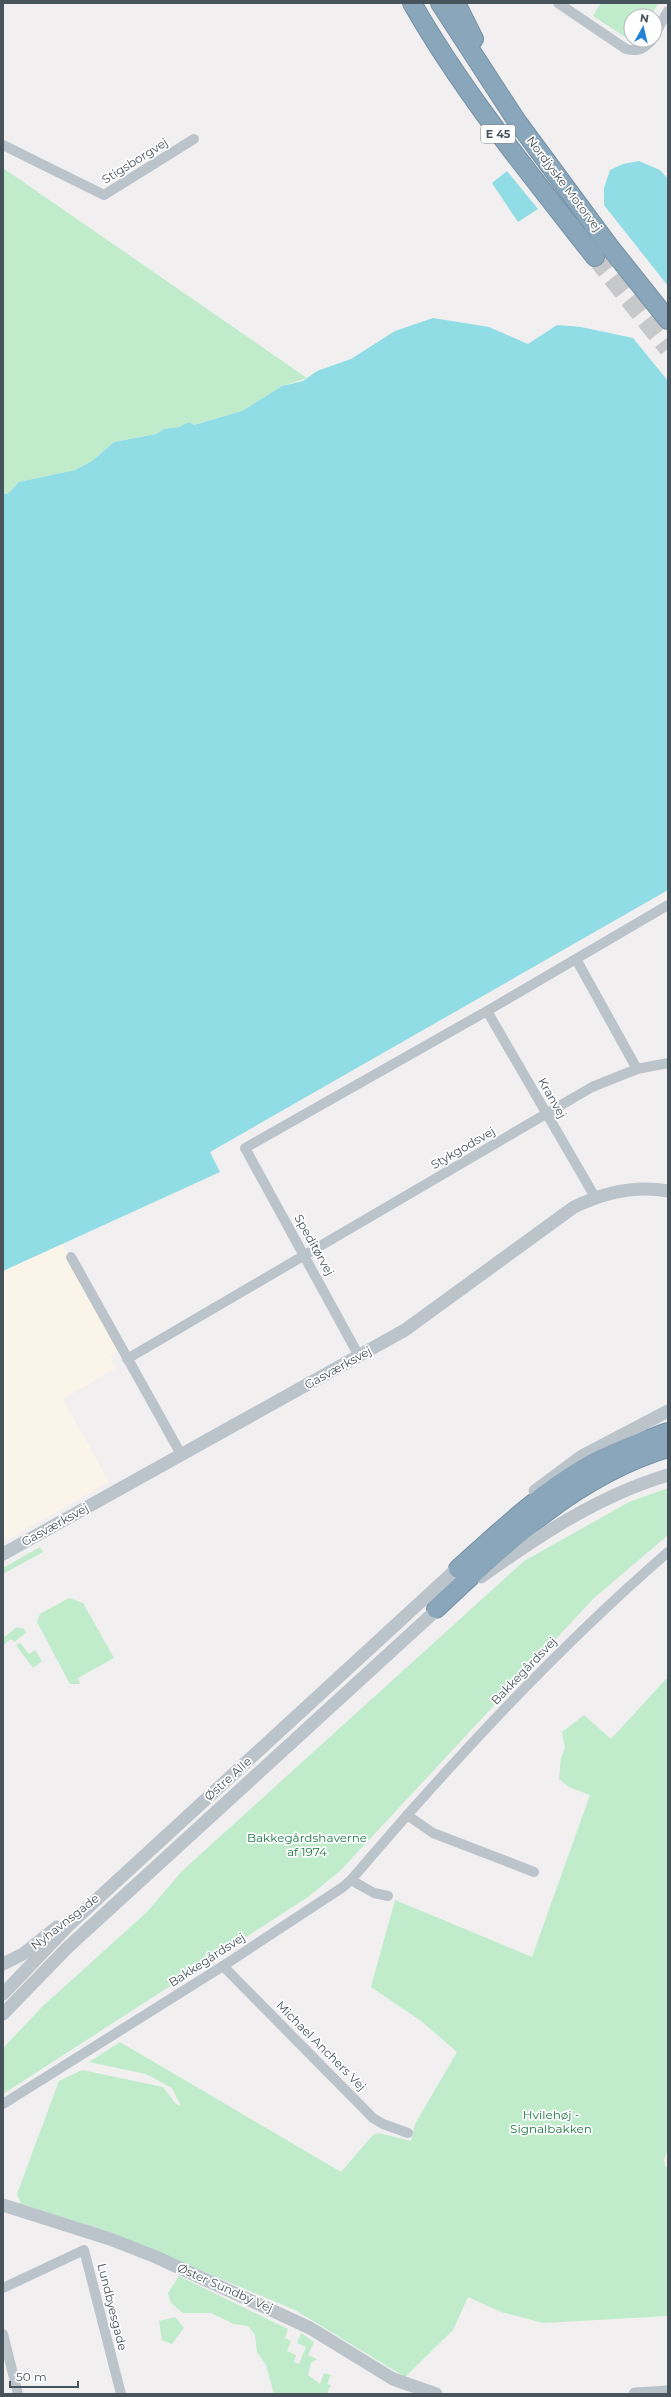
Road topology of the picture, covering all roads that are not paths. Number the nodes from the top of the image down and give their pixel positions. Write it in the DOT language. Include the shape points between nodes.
graph roads {
  1 [pos="412,3"];
  2 [pos="440,3"];
  3 [pos="456,3"];
  4 [pos="558,3"];
  5 [pos="668,11"];
  6 [pos="663,20"];
  7 [pos="623,47"];
  8 [pos="625,48"];
  9 [pos="644,48"];
  10 [pos="516,120"];
  11 [pos="194,139"];
  12 [pos="3,145"];
  13 [pos="595,257"];
  14 [pos="668,320"];
  15 [pos="668,905"];
  16 [pos="576,959"];
  17 [pos="487,1011"];
  18 [pos="668,1063"];
  19 [pos="637,1069"];
  20 [pos="546,1114"];
  21 [pos="668,1191"];
  22 [pos="595,1197"];
  23 [pos="304,1254"];
  24 [pos="71,1257"];
  25 [pos="359,1356"];
  26 [pos="127,1359"];
  27 [pos="668,1411"];
  28 [pos="668,1432"];
  29 [pos="668,1448"];
  30 [pos="182,1456"];
  31 [pos="668,1475"];
  32 [pos="668,1552"];
  33 [pos="3,1554"];
  34 [pos="458,1569"];
  35 [pos="436,1609"];
  36 [pos="407,1815"];
  37 [pos="534,1872"];
  38 [pos="124,1875"];
  39 [pos="351,1880"];
  40 [pos="388,1896"];
  41 [pos="3,1964"];
  42 [pos="223,1966"];
  43 [pos="3,1994"];
  44 [pos="9,2003"];
  45 [pos="3,2014"];
  46 [pos="3,2104"];
  47 [pos="408,2133"];
  48 [pos="3,2205"];
  49 [pos="3,2288"];
  50 [pos="3,2334"];
  51 [pos="7,2367"];
  52 [pos="668,2392"];
  53 [pos="18,2394"];
  54 [pos="121,2394"];
  55 [pos="436,2394"];
  56 [pos="635,2394"];
  1 -- 13 [label="highway, Nordjyske Motorvej / E 45" via="452,70 492,127"];
  2 -- 10 [label="highway, Nordjyske Motorvej / E 45"];
  3 -- 10 [label="highway"];
  4 -- 7 [label="street"];
  5 -- 6 [label="street"];
  8 -- 9 [label="street"];
  10 -- 14 [label="highway, Nordjyske Motorvej / E 45" via="609,246"];
  11 -- 12 [label="street, Stigsborgvej" via="104,195"];
  15 -- 16 [label="street"];
  16 -- 17 [label="street"];
  16 -- 19 [label="street"];
  17 -- 20 [label="street, Kranvej"];
  17 -- 23 [label="street, Speditørvej" via="245,1148"];
  18 -- 19 [label="street, Stykgodsvej"];
  19 -- 20 [label="street, Stykgodsvej" via="592,1087"];
  20 -- 22 [label="street, Kranvej"];
  20 -- 23 [label="street, Stykgodsvej"];
  21 -- 22 [label="street, Gasværksvej" via="618,1190"];
  22 -- 25 [label="street, Gasværksvej" via="574,1207 405,1330"];
  23 -- 25 [label="street, Speditørvej"];
  23 -- 26 [label="street"];
  24 -- 26 [label="street"];
  25 -- 30 [label="street, Gasværksvej"];
  26 -- 30 [label="street"];
  27 -- 34 [label="street, Østre Alle" via="630,1429 560,1470 510,1512"];
  28 -- 34 [label="highway" via="590,1465 557,1486 514,1519"];
  29 -- 35 [label="highway" via="604,1475 553,1506"];
  30 -- 33 [label="street, Gasværksvej"];
  31 -- 35 [label="street, Østre Alle" via="627,1489 574,1514 518,1549"];
  32 -- 36 [label="street, Bakkegårdsvej" via="582,1629"];
  34 -- 38 [label="street, Østre Alle"];
  35 -- 44 [label="street, Østre Alle"];
  36 -- 37 [label="street" via="433,1833"];
  36 -- 39 [label="street, Bakkegårdsvej"];
  38 -- 41 [label="street, Nyhavnsgade" via="32,1948"];
  38 -- 43 [label="street, Østre Alle" via="55,1939"];
  39 -- 40 [label="street" via="374,1893"];
  39 -- 42 [label="street, Bakkegårdsvej"];
  42 -- 46 [label="street, Bakkegårdsvej"];
  42 -- 47 [label="street, Michael Anchers Vej" via="373,2118"];
  44 -- 45 [label="street, Østre Alle"];
  48 -- 55 [label="street, Øster Sundby Vej" via="110,2239 156,2257 310,2328 393,2379"];
  49 -- 54 [label="street, Lundbyesgade" via="84,2250"];
  50 -- 51 [label="street"];
  51 -- 53 [label="street"];
  52 -- 56 [label="street"];
}
